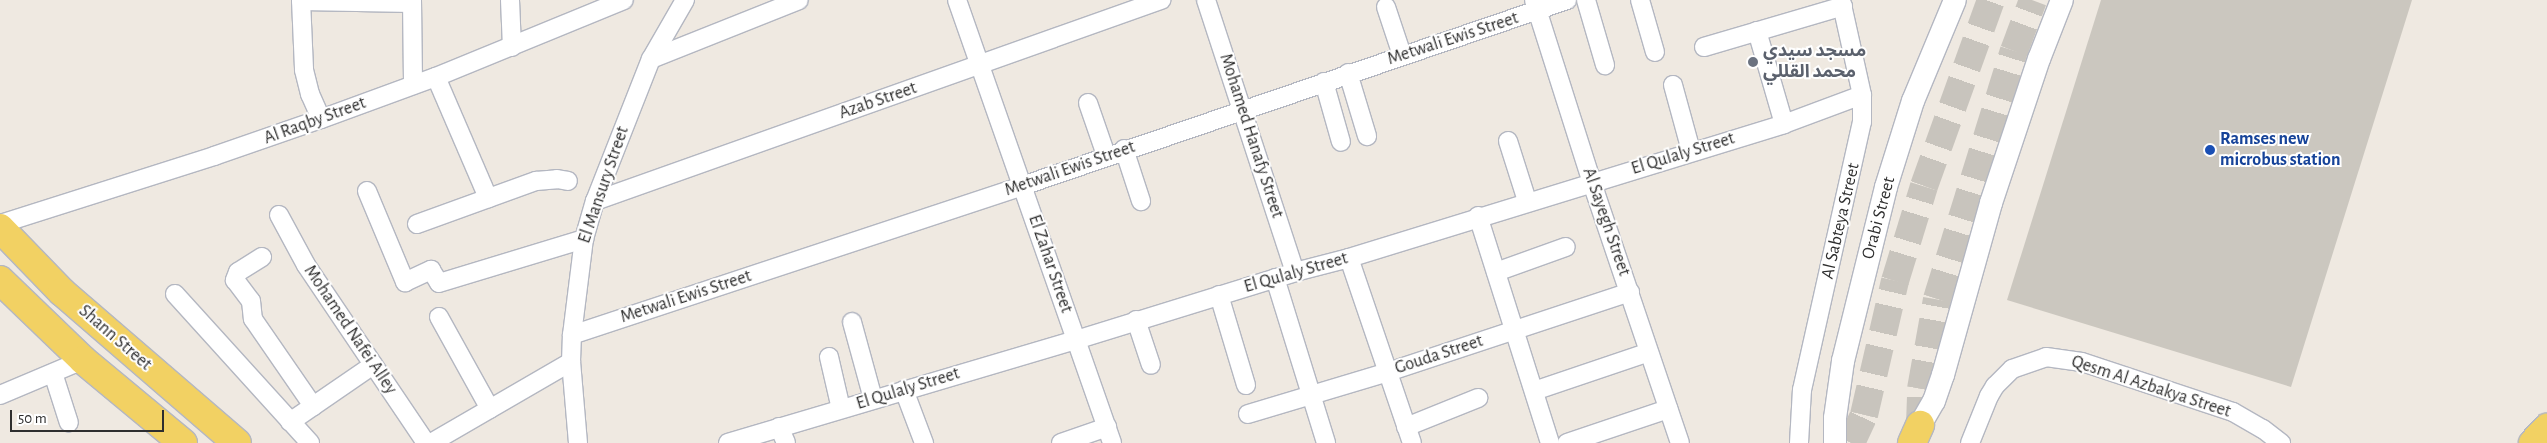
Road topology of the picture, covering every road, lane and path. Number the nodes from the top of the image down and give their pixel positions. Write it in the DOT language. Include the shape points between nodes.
graph roads {
  1 [pos="301,0"];
  2 [pos="510,0"];
  3 [pos="686,0"];
  4 [pos="799,0"];
  5 [pos="957,0"];
  6 [pos="1161,0"];
  7 [pos="1206,0"];
  8 [pos="1567,0"];
  9 [pos="1586,0"];
  10 [pos="1640,0"];
  11 [pos="1955,0"];
  12 [pos="2062,0"];
  13 [pos="412,1"];
  14 [pos="615,2"];
  15 [pos="1842,3"];
  16 [pos="1536,5"];
  17 [pos="1386,7"];
  18 [pos="1757,31"];
  19 [pos="512,46"];
  20 [pos="1704,47"];
  21 [pos="1655,52"];
  22 [pos="1402,55"];
  23 [pos="651,60"];
  24 [pos="980,65"];
  25 [pos="1605,65"];
  26 [pos="1348,74"];
  27 [pos="436,76"];
  28 [pos="1324,82"];
  29 [pos="412,85"];
  30 [pos="1673,85"];
  31 [pos="1862,95"];
  32 [pos="1088,103"];
  33 [pos="1243,109"];
  34 [pos="321,119"];
  35 [pos="1784,124"];
  36 [pos="1367,136"];
  37 [pos="1508,141"];
  38 [pos="1341,142"];
  39 [pos="1124,150"];
  40 [pos="1691,151"];
  41 [pos="1106,155"];
  42 [pos="568,180"];
  43 [pos="1592,182"];
  44 [pos="1022,186"];
  45 [pos="366,191"];
  46 [pos="488,198"];
  47 [pos="595,201"];
  48 [pos="1141,201"];
  49 [pos="1527,201"];
  50 [pos="279,215"];
  51 [pos="1478,216"];
  52 [pos="417,224"];
  53 [pos="0,226"];
  54 [pos="584,239"];
  55 [pos="1566,247"];
  56 [pos="262,256"];
  57 [pos="1349,258"];
  58 [pos="1295,272"];
  59 [pos="1496,272"];
  60 [pos="1275,278"];
  61 [pos="0,280"];
  62 [pos="1630,292"];
  63 [pos="175,294"];
  64 [pos="1219,295"];
  65 [pos="439,317"];
  66 [pos="1136,320"];
  67 [pos="852,322"];
  68 [pos="1514,330"];
  69 [pos="572,335"];
  70 [pos="1076,340"];
  71 [pos="1649,352"];
  72 [pos="829,358"];
  73 [pos="83,360"];
  74 [pos="572,362"];
  75 [pos="373,365"];
  76 [pos="1151,365"];
  77 [pos="1388,372"];
  78 [pos="53,374"];
  79 [pos="1246,385"];
  80 [pos="904,390"];
  81 [pos="1534,390"];
  82 [pos="1311,394"];
  83 [pos="0,395"];
  84 [pos="1478,398"];
  85 [pos="873,399"];
  86 [pos="313,406"];
  87 [pos="490,409"];
  88 [pos="841,409"];
  89 [pos="1668,409"];
  90 [pos="1248,414"];
  91 [pos="290,422"];
  92 [pos="68,423"];
  93 [pos="2547,428"];
  94 [pos="782,435"];
  95 [pos="1110,435"];
  96 [pos="1409,435"];
  97 [pos="1918,437"];
  98 [pos="184,443"];
  99 [pos="237,443"];
  100 [pos="310,443"];
  101 [pos="426,443"];
  102 [pos="431,443"];
  103 [pos="578,443"];
  104 [pos="728,443"];
  105 [pos="924,443"];
  106 [pos="1061,443"];
  107 [pos="1326,443"];
  108 [pos="1550,443"];
  109 [pos="1567,443"];
  110 [pos="1680,443"];
  111 [pos="1799,443"];
  112 [pos="1835,443"];
  113 [pos="1970,443"];
  114 [pos="2281,443"];
  115 [pos="2533,443"];
  1 -- 13 [label="street"];
  1 -- 34 [label="street" via="304,70"];
  2 -- 19 [label="street"];
  3 -- 23 [label="street, El Mansury Street"];
  4 -- 23 [label="street"];
  5 -- 24 [label="street, El Zahar Street"];
  6 -- 24 [label="street, Azab Street"];
  7 -- 33 [label="street, Mohamed Hanafy Street"];
  8 -- 16 [label="street, Metwali Ewis Street"];
  9 -- 25 [label="street"];
  10 -- 21 [label="street"];
  11 -- 112 [label="street, Orabi Street" via="1913,101 1886,187 1843,361 1834,418"];
  12 -- 97 [label="street" via="1992,203 1943,374"];
  13 -- 29 [label="street"];
  14 -- 19 [label="street, Al Raqby Street"];
  15 -- 18 [label="street"];
  15 -- 31 [label="street, Al Sabteya Street"];
  16 -- 22 [label="street, Metwali Ewis Street"];
  16 -- 43 [label="street, Al Sayegh Street"];
  17 -- 22 [label="street"];
  18 -- 20 [label="street"];
  18 -- 35 [label="street"];
  19 -- 27 [label="street, Al Raqby Street"];
  22 -- 26 [label="street, Metwali Ewis Street"];
  23 -- 47 [label="street, El Mansury Street"];
  24 -- 44 [label="street, El Zahar Street"];
  24 -- 47 [label="street, Azab Street"];
  26 -- 28 [label="street, Metwali Ewis Street"];
  26 -- 36 [label="street"];
  27 -- 29 [label="street, Al Raqby Street"];
  27 -- 46 [label="street"];
  28 -- 33 [label="street, Metwali Ewis Street"];
  28 -- 38 [label="street"];
  29 -- 34 [label="street, Al Raqby Street"];
  30 -- 40 [label="street"];
  31 -- 35 [label="street, El Qulaly Street"];
  31 -- 111 [label="street, Al Sabteya Street" via="1861,135 1802,390"];
  32 -- 41 [label="street"];
  33 -- 39 [label="street, Metwali Ewis Street"];
  33 -- 58 [label="street, Mohamed Hanafy Street"];
  34 -- 53 [label="street, Al Raqby Street"];
  35 -- 40 [label="street, El Qulaly Street"];
  37 -- 49 [label="street"];
  39 -- 41 [label="street, Metwali Ewis Street"];
  39 -- 48 [label="street"];
  40 -- 43 [label="street, El Qulaly Street"];
  41 -- 44 [label="street, Metwali Ewis Street"];
  42 -- 46 [label="street" via="536,181"];
  43 -- 49 [label="street, El Qulaly Street"];
  43 -- 62 [label="street, Al Sayegh Street"];
  44 -- 69 [label="street, Metwali Ewis Street"];
  44 -- 70 [label="street, El Zahar Street"];
  45 -- 54 [label="street" via="405,282 431,270 439,284"];
  46 -- 52 [label="street"];
  47 -- 54 [label="street, El Mansury Street"];
  49 -- 51 [label="street, El Qulaly Street"];
  50 -- 75 [label="street, Mohamed Nafei Alley" via="306,265"];
  51 -- 57 [label="street, El Qulaly Street"];
  51 -- 59 [label="street"];
  53 -- 99 [label="main road, Shann Street" via="62,292"];
  54 -- 69 [label="street, El Mansury Street"];
  55 -- 59 [label="street"];
  56 -- 86 [label="street" via="238,272 235,280 251,301 253,319"];
  57 -- 58 [label="street, El Qulaly Street"];
  57 -- 77 [label="street"];
  58 -- 60 [label="street, El Qulaly Street"];
  59 -- 68 [label="street"];
  60 -- 64 [label="street, El Qulaly Street"];
  60 -- 82 [label="street"];
  61 -- 73 [label="main road, Shann Street"];
  62 -- 68 [label="street, Gouda Street"];
  62 -- 71 [label="street, Al Sayegh Street"];
  63 -- 91 [label="street"];
  64 -- 66 [label="street, El Qulaly Street"];
  64 -- 79 [label="street"];
  65 -- 87 [label="street"];
  66 -- 70 [label="street, El Qulaly Street"];
  66 -- 76 [label="street"];
  67 -- 85 [label="street"];
  68 -- 77 [label="street, Gouda Street"];
  68 -- 81 [label="street"];
  69 -- 74 [label="street, El Mansury Street"];
  70 -- 80 [label="street, El Qulaly Street"];
  70 -- 95 [label="street, El Zahar Street"];
  71 -- 81 [label="street"];
  71 -- 89 [label="street, Al Sayegh Street"];
  72 -- 88 [label="street"];
  73 -- 78 [label="street"];
  73 -- 98 [label="main road, Shann Street"];
  74 -- 87 [label="street"];
  74 -- 103 [label="street, El Mansury Street"];
  75 -- 86 [label="street"];
  75 -- 101 [label="street, Mohamed Nafei Alley"];
  77 -- 82 [label="street, Gouda Street"];
  77 -- 96 [label="street"];
  78 -- 83 [label="street"];
  78 -- 92 [label="street"];
  80 -- 85 [label="street, El Qulaly Street"];
  80 -- 105 [label="street"];
  81 -- 108 [label="street"];
  82 -- 90 [label="street, Gouda Street"];
  82 -- 107 [label="street"];
  84 -- 96 [label="street"];
  85 -- 88 [label="street, El Qulaly Street"];
  86 -- 91 [label="street"];
  87 -- 102 [label="street"];
  88 -- 94 [label="street, El Qulaly Street"];
  89 -- 109 [label="street"];
  89 -- 110 [label="street, Al Sayegh Street"];
  91 -- 100 [label="street"];
  93 -- 115 [label="main road"];
  94 -- 104 [label="street, El Qulaly Street"];
  95 -- 106 [label="street"];
  113 -- 114 [label="street, Qesm Al Azbakya Street" via="1995,386 2012,369 2046,358 2082,362 2233,412"];
}
